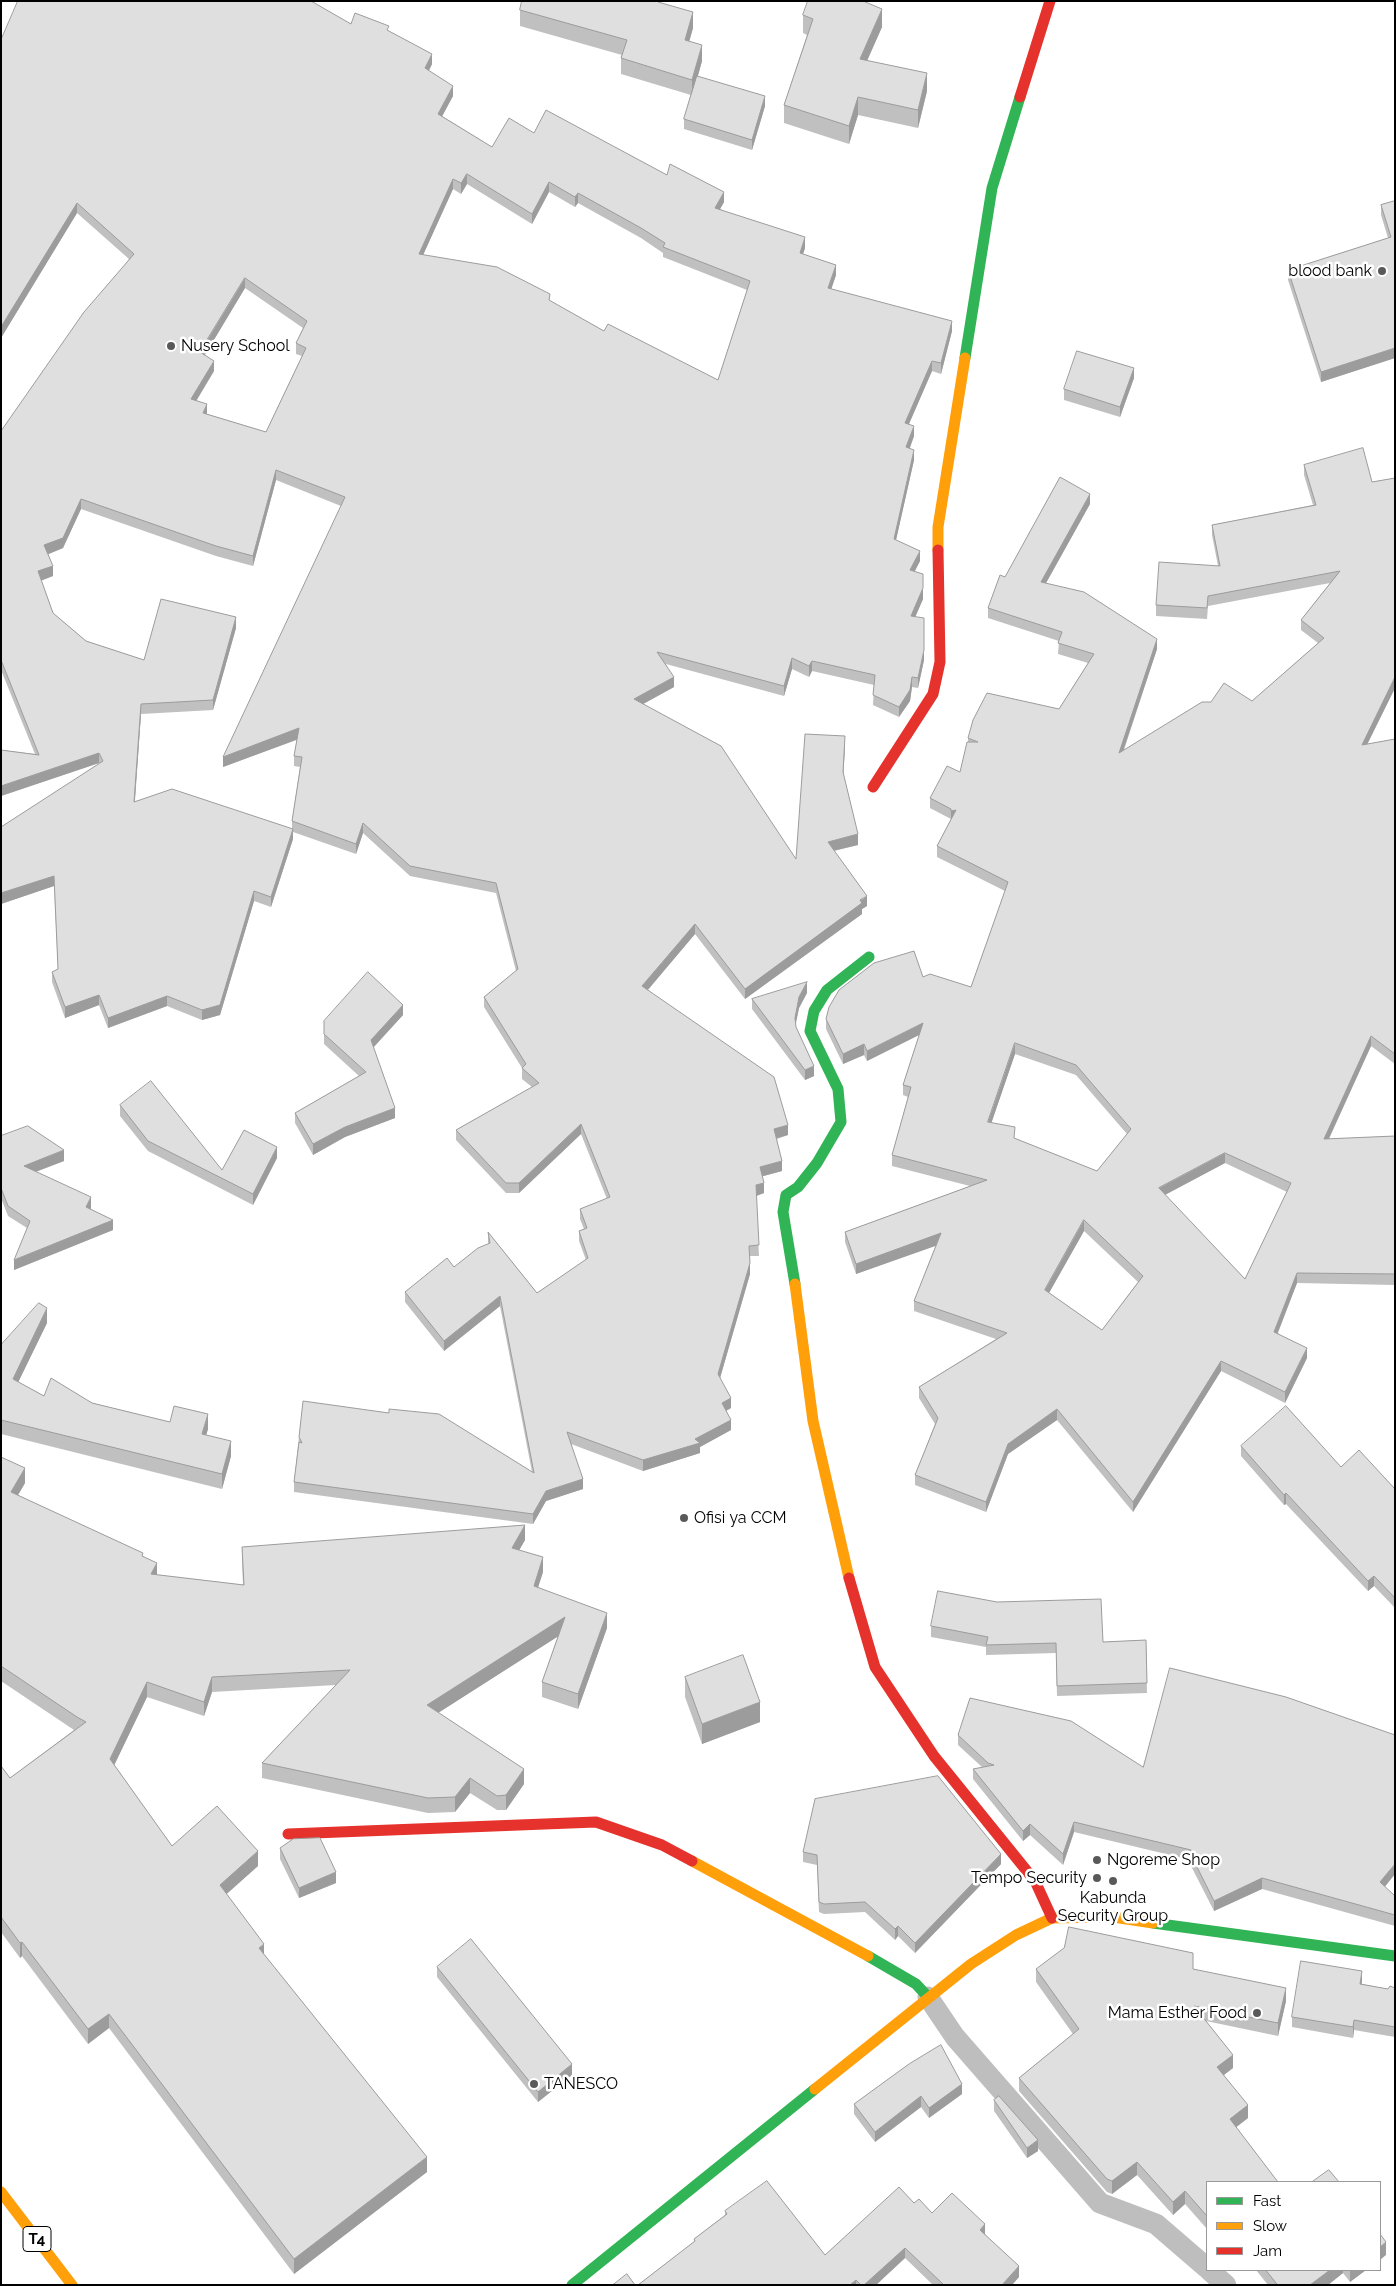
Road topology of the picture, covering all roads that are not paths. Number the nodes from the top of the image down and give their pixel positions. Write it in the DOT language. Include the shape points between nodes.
graph roads {
  1 [pos="1050,1"];
  2 [pos="873,787"];
  3 [pos="869,956"];
  4 [pos="288,1834"];
  5 [pos="1052,1918"];
  6 [pos="1395,1956"];
  7 [pos="928,1998"];
  8 [pos="1,2192"];
  9 [pos="1206,2267"];
  10 [pos="1210,2271"];
  11 [pos="72,2285"];
  12 [pos="572,2285"];
  13 [pos="1226,2285"];
  1 -- 2 [label="main road" via="992,188 938,526 940,662 934,694"];
  3 -- 5 [label="main road" via="827,990 814,1011 810,1031 838,1089 841,1122 817,1163 798,1187 786,1195 783,1212 813,1421 843,1558 875,1667 934,1756 1034,1881"];
  4 -- 7 [label="main road" via="596,1822 662,1845 891,1968 916,1984"];
  5 -- 6 [label="main road" via="1113,1918"];
  5 -- 7 [label="main road" via="1016,1935"];
  7 -- 9 [label="lane" via="955,2037 1100,2203 1156,2224"];
  7 -- 12 [label="main road"];
  8 -- 11 [label="main road, T4"];
  10 -- 13 [label="lane"];
}
